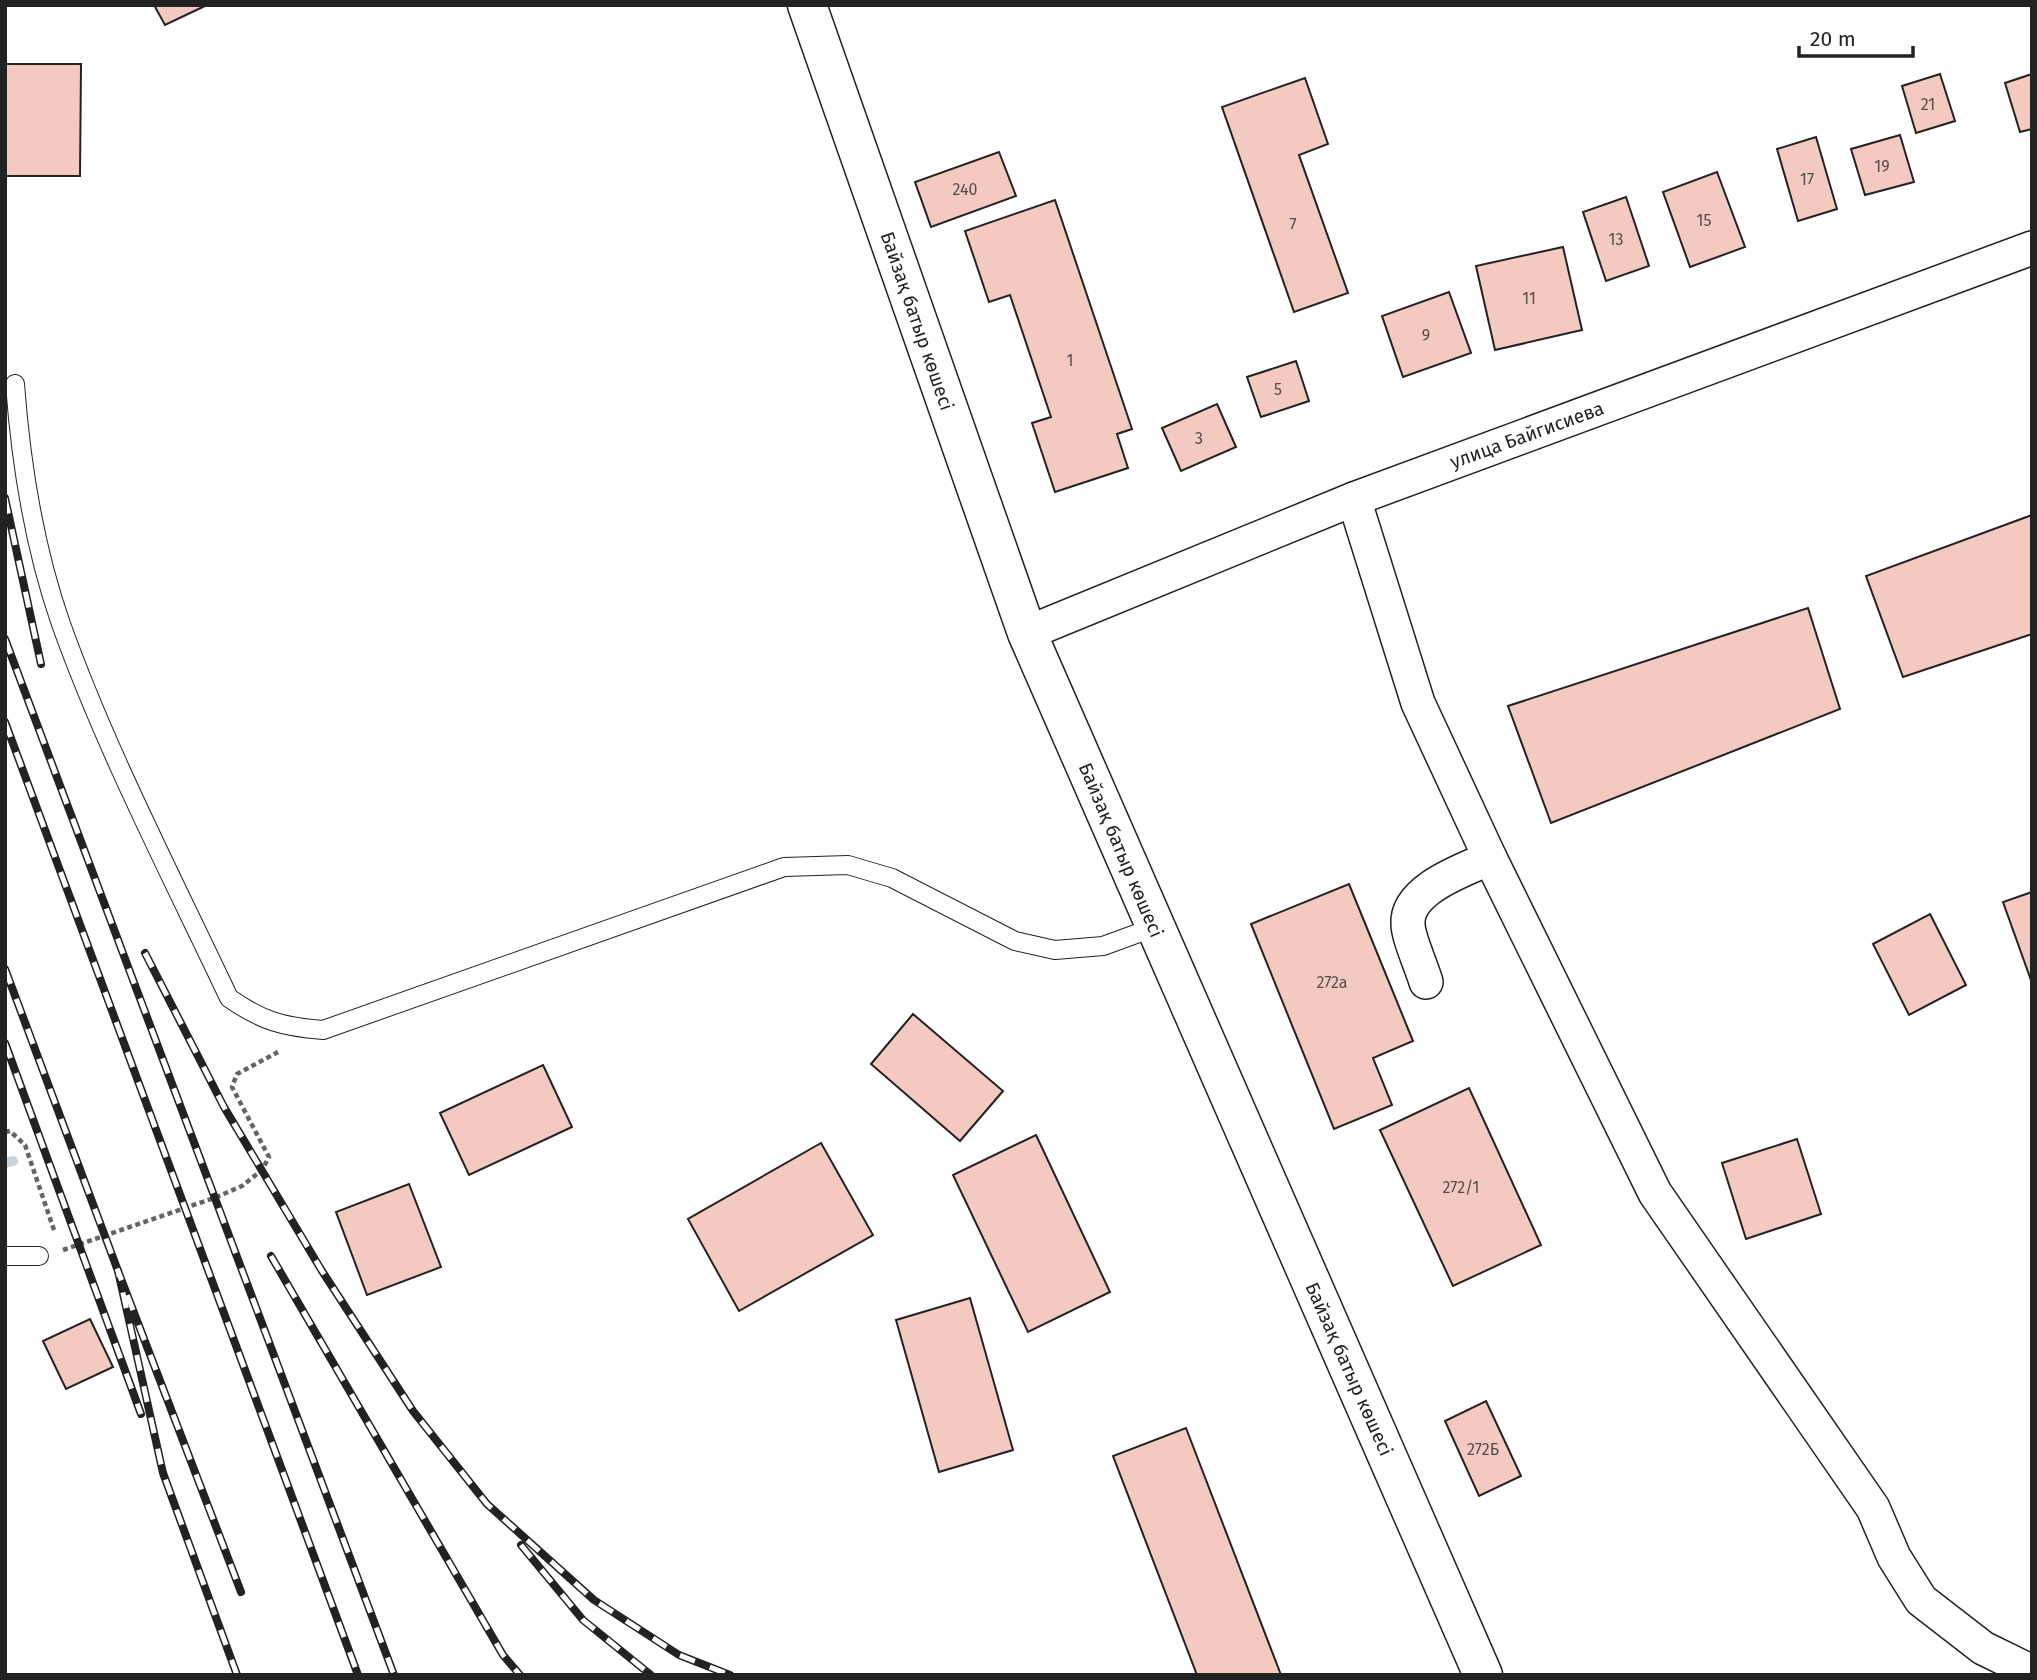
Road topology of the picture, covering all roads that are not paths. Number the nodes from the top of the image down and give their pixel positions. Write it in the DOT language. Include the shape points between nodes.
graph roads {
  1 [pos="807,5"];
  2 [pos="2032,248"];
  3 [pos="15,384"];
  4 [pos="1354,499"];
  5 [pos="1027,633"];
  6 [pos="1490,858"];
  7 [pos="1154,927"];
  8 [pos="1426,982"];
  9 [pos="5,1256"];
  10 [pos="39,1256"];
  11 [pos="2032,1672"];
  12 [pos="1483,1675"];
  1 -- 5 [label="main road, Байзақ батыр көшесі"];
  2 -- 4 [label="street, улица Байгисиева"];
  3 -- 7 [label="lane" via="30,503 61,624 110,743 229,998 250,1013 295,1028 323,1030 783,867 838,865 892,878 1015,942 1055,950 1102,946"];
  4 -- 5 [label="street, улица Байгисиева"];
  4 -- 6 [label="street" via="1418,703"];
  5 -- 7 [label="main road, Байзақ батыр көшесі"];
  6 -- 8 [label="street" via="1427,889 1415,903 1408,924"];
  6 -- 11 [label="street" via="1655,1193 1873,1508 1894,1557 1921,1600 1983,1648"];
  7 -- 12 [label="main road, Байзақ батыр көшесі"];
  9 -- 10 [label="lane"];
}
